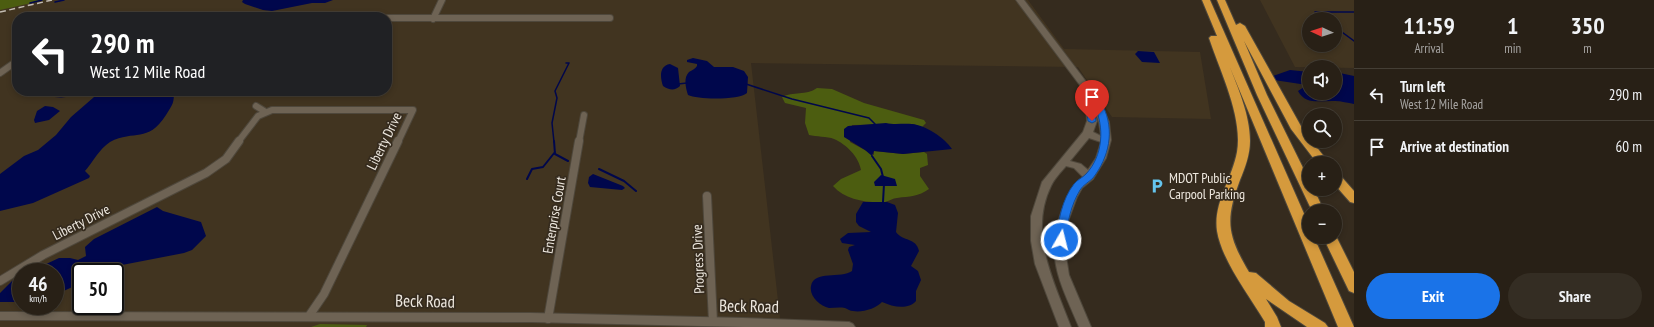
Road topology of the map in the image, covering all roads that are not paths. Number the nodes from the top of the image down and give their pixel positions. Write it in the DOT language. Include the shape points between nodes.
graph roads {
  1 [pos="442,0"];
  2 [pos="1020,0"];
  3 [pos="1226,0"];
  4 [pos="1212,2"];
  5 [pos="392,18"];
  6 [pos="610,18"];
  7 [pos="433,19"];
  8 [pos="12,64"];
  9 [pos="0,74"];
  10 [pos="1088,90"];
  11 [pos="256,106"];
  12 [pos="264,112"];
  13 [pos="584,115"];
  14 [pos="1088,133"];
  15 [pos="1106,140"];
  16 [pos="1318,156"];
  17 [pos="1065,164"];
  18 [pos="1089,177"];
  19 [pos="1342,185"];
  20 [pos="707,196"];
  21 [pos="1354,199"];
  22 [pos="1315,204"];
  23 [pos="1333,244"];
  24 [pos="1231,251"];
  25 [pos="0,281"];
  26 [pos="1354,286"];
  27 [pos="0,316"];
  28 [pos="309,316"];
  29 [pos="548,319"];
  30 [pos="713,322"];
  31 [pos="1319,326"];
  32 [pos="849,327"];
  33 [pos="1065,327"];
  34 [pos="1085,327"];
  35 [pos="1272,327"];
  36 [pos="1346,327"];
  1 -- 7 [label="street"];
  2 -- 10 [label="main road"];
  3 -- 16 [label="highway" via="1297,129"];
  4 -- 22 [label="highway" via="1262,95"];
  4 -- 24 [label="highway" via="1208,17 1241,120 1244,141 1222,217 1223,232"];
  4 -- 36 [label="highway"];
  5 -- 7 [label="street"];
  6 -- 7 [label="street"];
  8 -- 9 [label="street"];
  10 -- 14 [label="main road" via="1092,121"];
  10 -- 15 [label="main road" via="1099,106"];
  11 -- 12 [label="street"];
  12 -- 25 [label="street, Liberty Drive" via="254,120 228,156 206,173 44,255"];
  12 -- 28 [label="street, Liberty Drive" via="413,110 324,294"];
  13 -- 29 [label="street, Enterprise Court"];
  14 -- 15 [label="main road"];
  14 -- 17 [label="main road"];
  15 -- 18 [label="main road" via="1101,158"];
  17 -- 18 [label="main road" via="1076,166"];
  17 -- 33 [label="main road" via="1046,184 1036,216 1041,264"];
  18 -- 34 [label="main road" via="1078,186 1072,197 1062,224 1059,250 1063,275"];
  19 -- 21 [label="highway"];
  20 -- 30 [label="street, Progress Drive"];
  23 -- 26 [label="highway"];
  24 -- 31 [label="highway" via="1246,272 1265,291"];
  24 -- 35 [label="highway" via="1272,321"];
  27 -- 28 [label="street, Beck Road"];
  28 -- 29 [label="street, Beck Road"];
  29 -- 30 [label="street, Beck Road"];
  30 -- 32 [label="street, Beck Road"];
}
